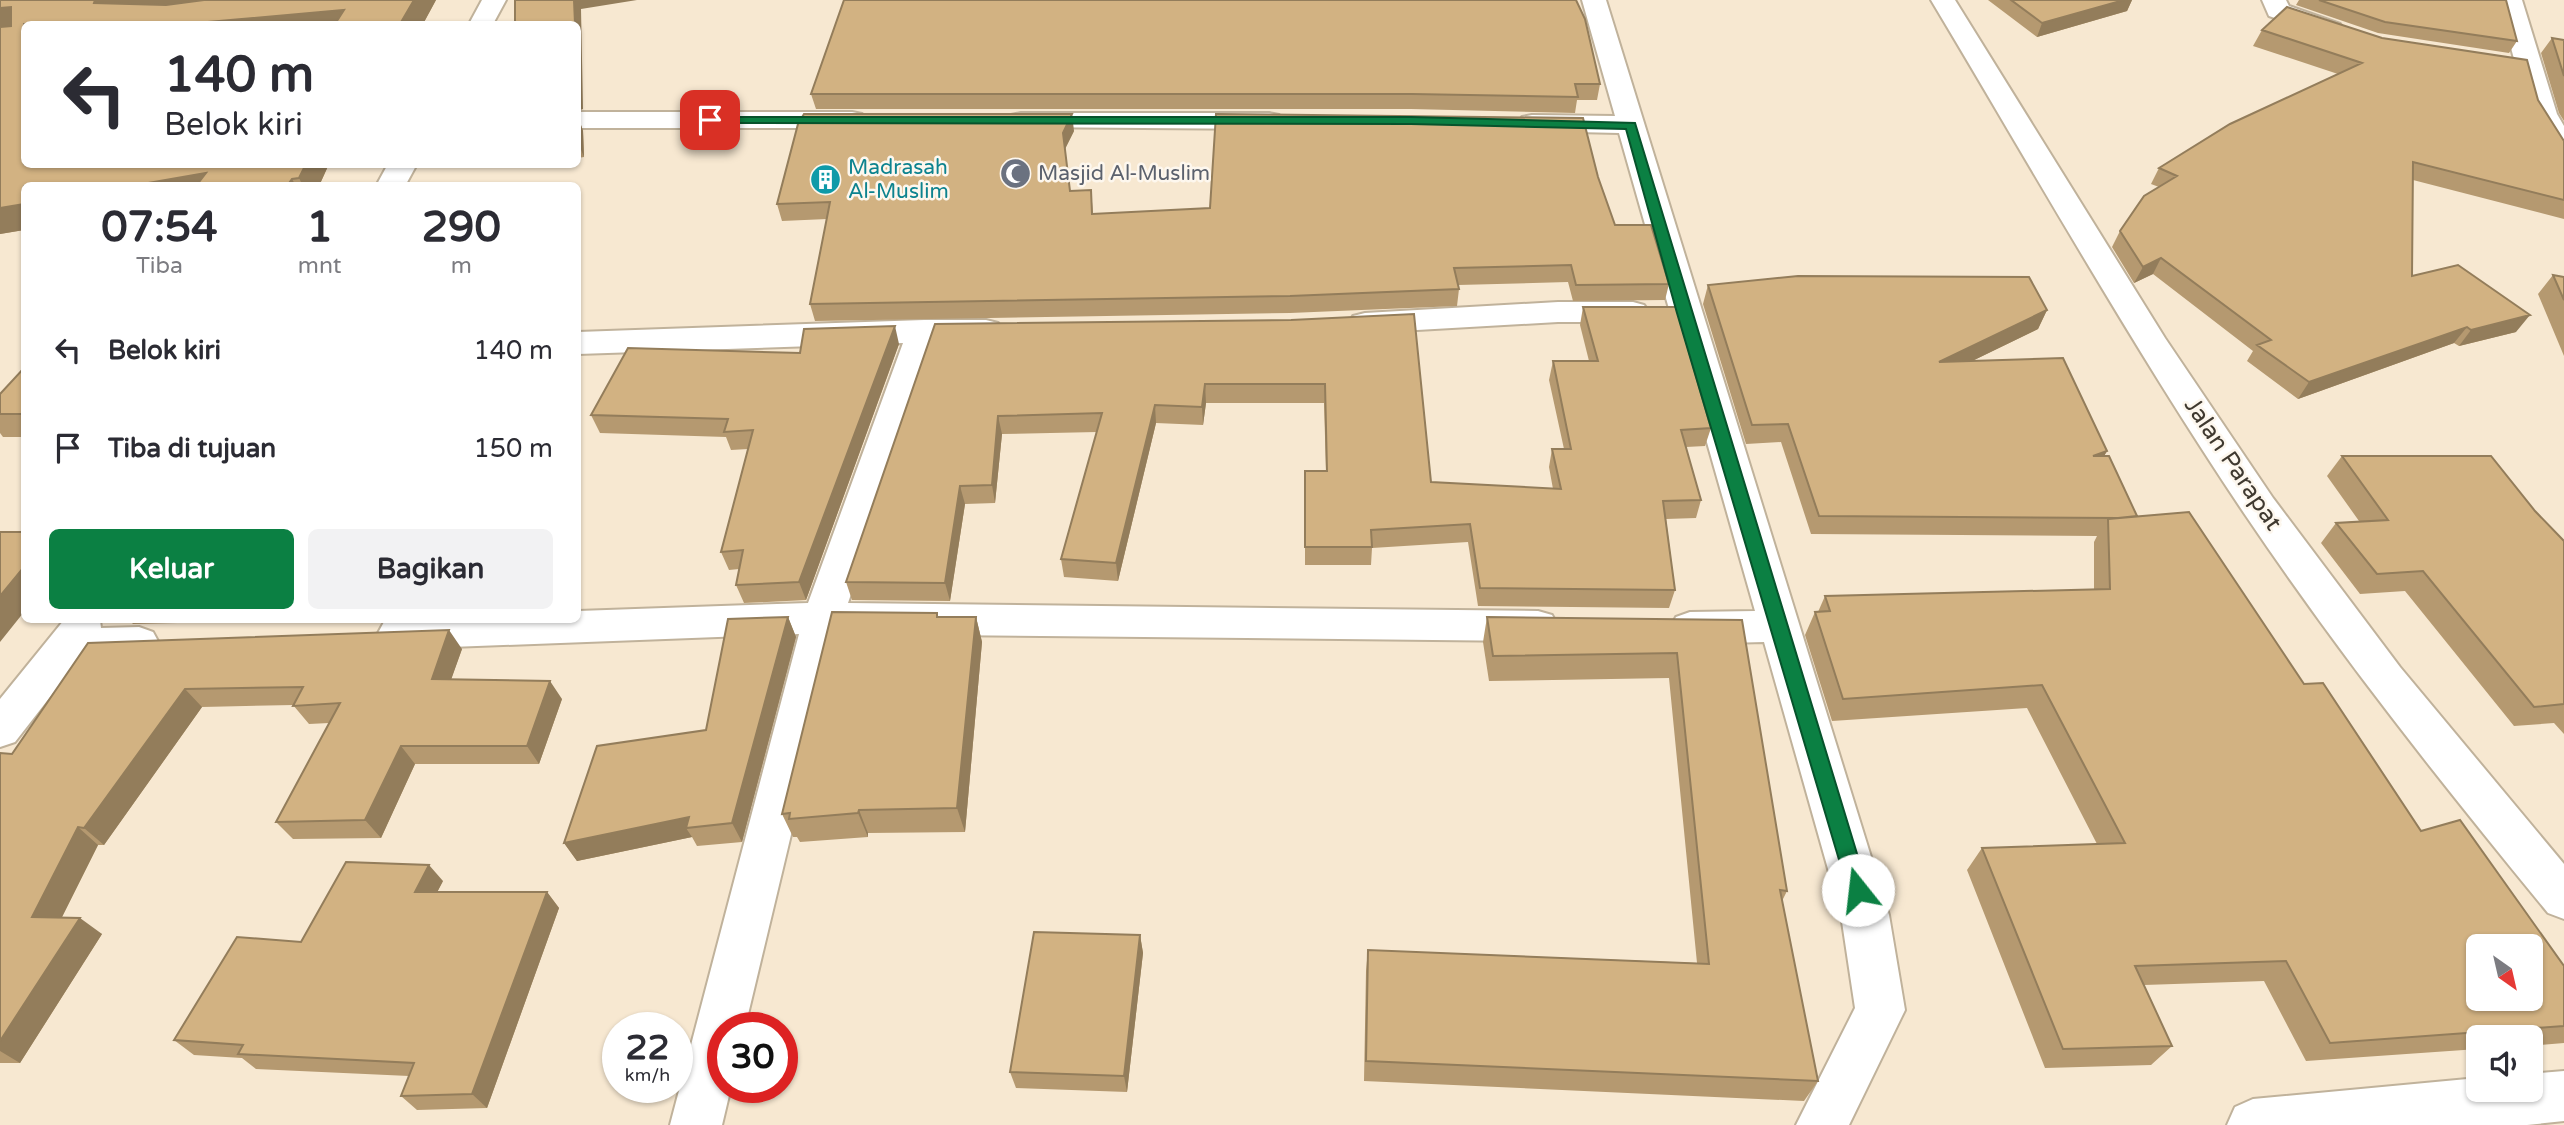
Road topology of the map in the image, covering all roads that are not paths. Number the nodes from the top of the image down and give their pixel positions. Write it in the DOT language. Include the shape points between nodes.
graph roads {
  1 [pos="494,0"];
  2 [pos="1594,0"];
  3 [pos="1943,0"];
  4 [pos="2274,0"];
  5 [pos="2510,0"];
  6 [pos="483,21"];
  7 [pos="2357,37"];
  8 [pos="581,120"];
  9 [pos="880,120"];
  10 [pos="988,121"];
  11 [pos="1301,121"];
  12 [pos="1507,122"];
  13 [pos="1631,125"];
  14 [pos="2564,149"];
  15 [pos="1684,313"];
  16 [pos="1331,324"];
  17 [pos="1019,329"];
  18 [pos="924,330"];
  19 [pos="581,343"];
  20 [pos="823,618"];
  21 [pos="1578,626"];
  22 [pos="1779,626"];
  23 [pos="1648,627"];
  24 [pos="78,632"];
  25 [pos="362,635"];
  26 [pos="180,641"];
  27 [pos="0,730"];
  28 [pos="2564,898"];
  29 [pos="2564,1096"];
  30 [pos="696,1125"];
  31 [pos="1822,1125"];
  32 [pos="2253,1125"];
  1 -- 6 [label="street"];
  2 -- 13 [label="street"];
  3 -- 28 [label="street, Jalan Parapat" via="2085,238 2221,450 2450,763"];
  4 -- 7 [label="street" via="2278,11"];
  5 -- 14 [label="street" via="2516,65"];
  8 -- 9 [label="street"];
  10 -- 11 [label="street"];
  12 -- 13 [label="street"];
  13 -- 15 [label="street"];
  15 -- 16 [label="street" via="1558,312"];
  15 -- 22 [label="street"];
  17 -- 18 [label="street"];
  18 -- 19 [label="street"];
  18 -- 20 [label="street"];
  20 -- 21 [label="street"];
  20 -- 25 [label="street"];
  20 -- 30 [label="street"];
  22 -- 23 [label="street"];
  22 -- 31 [label="street" via="1865,915 1880,1010"];
  24 -- 26 [label="street"];
  24 -- 27 [label="street"];
  29 -- 32 [label="street"];
}
